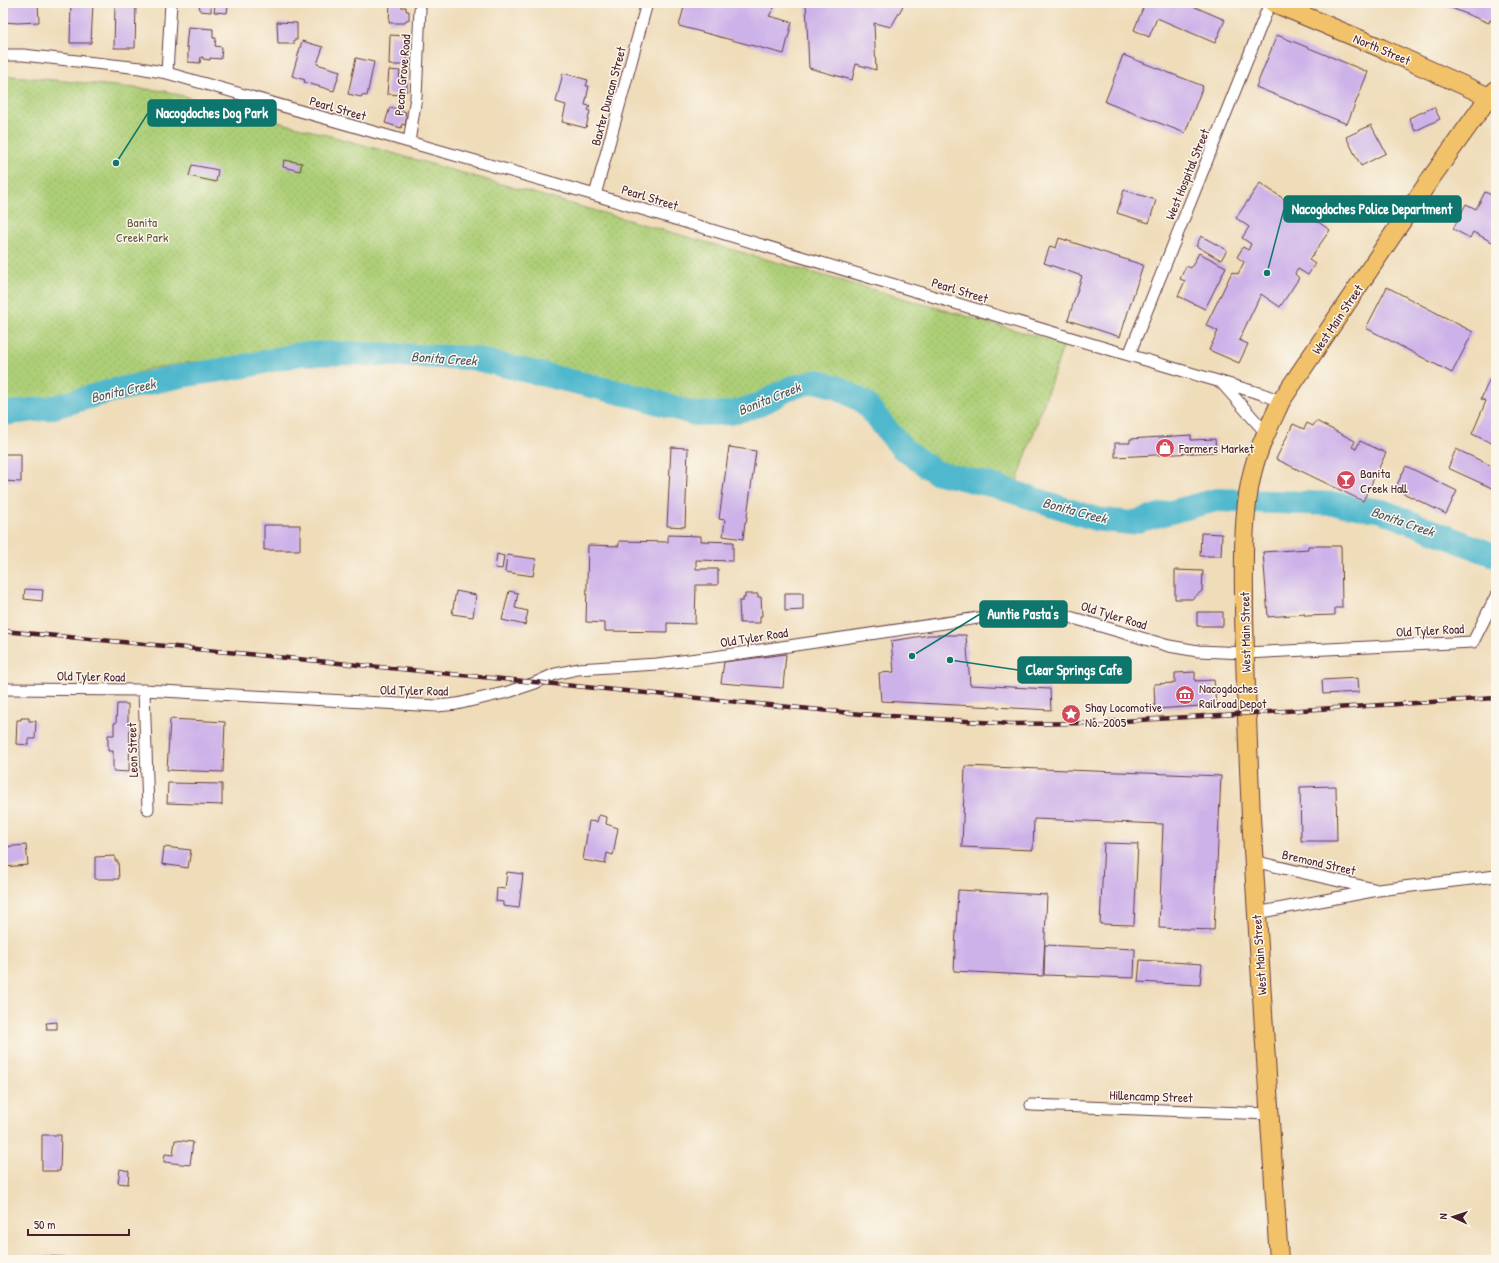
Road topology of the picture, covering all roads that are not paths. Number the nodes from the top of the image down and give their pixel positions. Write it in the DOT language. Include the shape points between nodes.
graph roads {
  1 [pos="171,3"];
  2 [pos="647,3"];
  3 [pos="1270,3"];
  4 [pos="1274,3"];
  5 [pos="420,10"];
  6 [pos="3,55"];
  7 [pos="167,73"];
  8 [pos="1494,96"];
  9 [pos="409,142"];
  10 [pos="595,195"];
  11 [pos="1129,355"];
  12 [pos="1220,382"];
  13 [pos="1281,401"];
  14 [pos="1266,433"];
  15 [pos="1496,596"];
  16 [pos="1245,653"];
  17 [pos="3,689"];
  18 [pos="144,690"];
  19 [pos="148,808"];
  20 [pos="1254,861"];
  21 [pos="1496,876"];
  22 [pos="1378,890"];
  23 [pos="1256,913"];
  24 [pos="1031,1105"];
  25 [pos="1270,1114"];
  26 [pos="1279,1260"];
  1 -- 7 [label="street"];
  2 -- 10 [label="street, Baxter Duncan Street"];
  3 -- 11 [label="street, West Hospital Street"];
  4 -- 8 [label="main road, North Street"];
  5 -- 9 [label="street, Pecan Grove Road" via="416,97"];
  6 -- 7 [label="street, Pearl Street" via="140,68"];
  7 -- 9 [label="street, Pearl Street"];
  8 -- 13 [label="main road, West Main Street" via="1431,178"];
  9 -- 10 [label="street, Pearl Street"];
  10 -- 11 [label="street, Pearl Street"];
  11 -- 12 [label="street, Pearl Street"];
  12 -- 13 [label="street, Pearl Street"];
  12 -- 14 [label="street"];
  13 -- 14 [label="main road, West Main Street"];
  14 -- 16 [label="main road, West Main Street" via="1250,483 1245,525"];
  15 -- 16 [label="street, Old Tyler Road" via="1473,642"];
  16 -- 18 [label="street, Old Tyler Road" via="1176,648 1056,613 1026,611 714,657 571,670 508,692 450,704 418,705"];
  16 -- 20 [label="main road, West Main Street"];
  17 -- 18 [label="street, Old Tyler Road"];
  18 -- 19 [label="street, Leon Street"];
  20 -- 22 [label="street, Bremond Street"];
  20 -- 23 [label="main road, West Main Street"];
  21 -- 22 [label="street, Bremond Street"];
  22 -- 23 [label="street, Bremond Street"];
  23 -- 25 [label="main road, West Main Street"];
  24 -- 25 [label="street, Hillencamp Street"];
  25 -- 26 [label="main road, West Main Street"];
}
